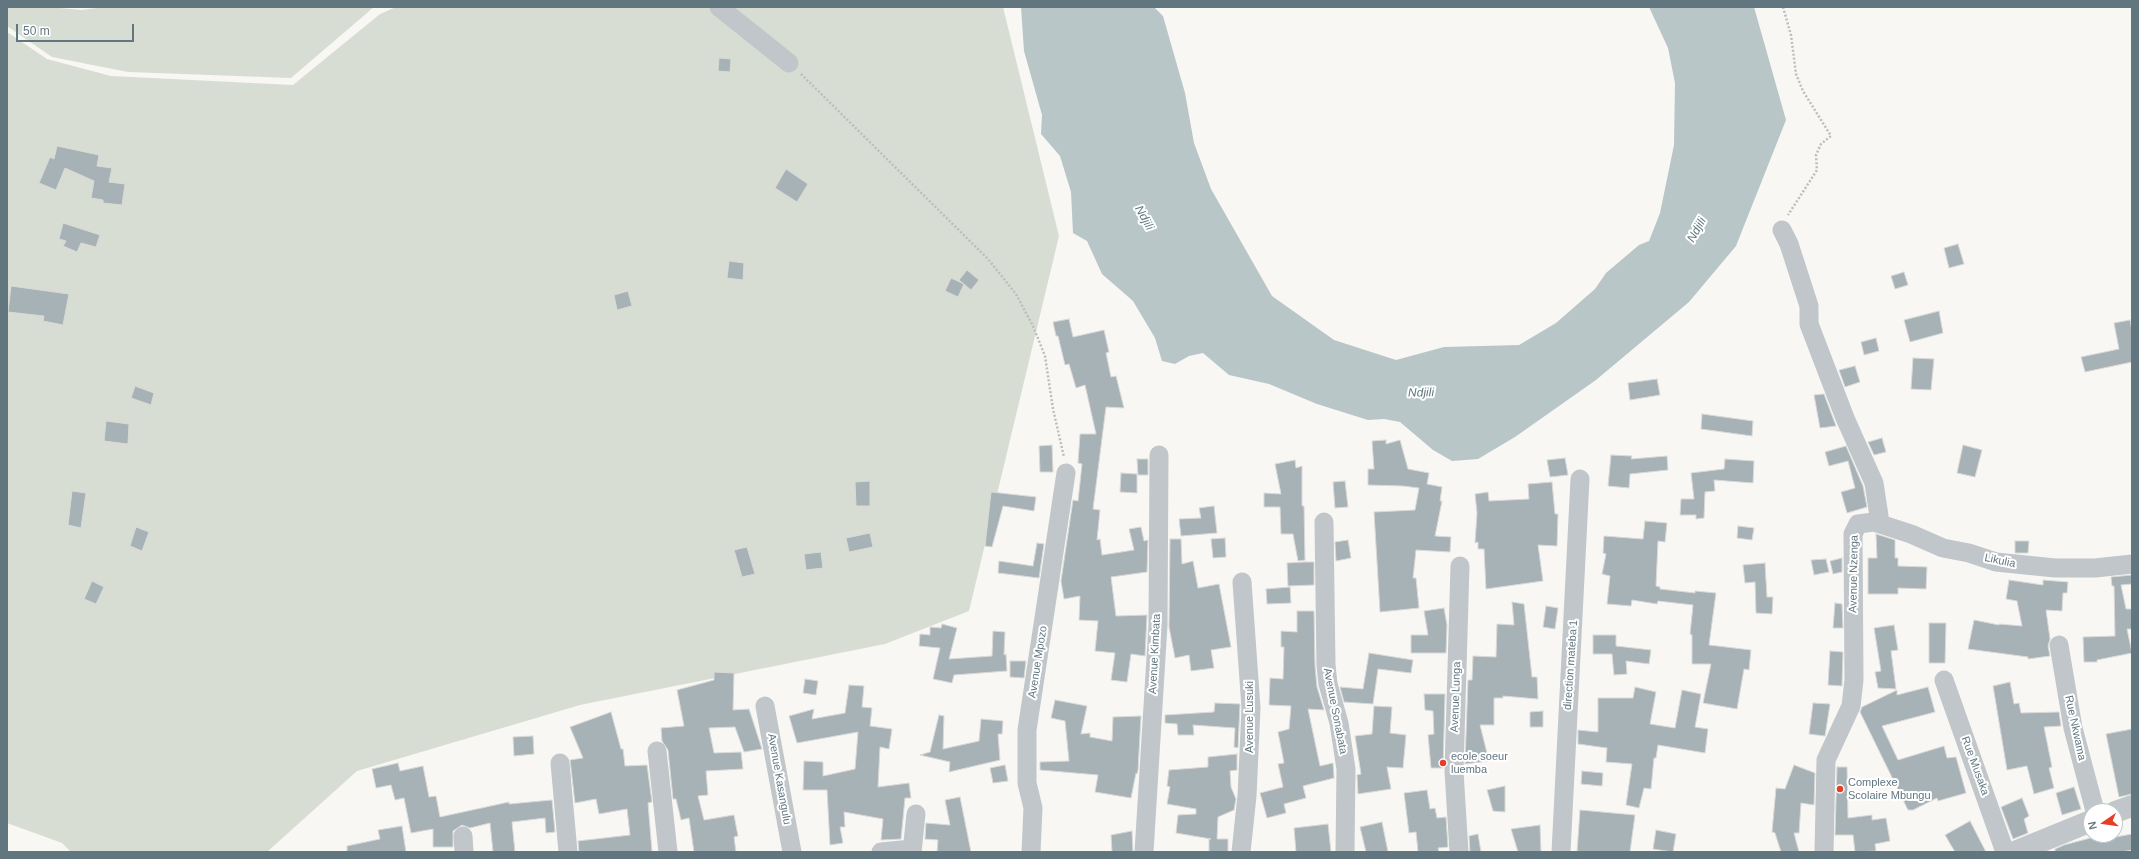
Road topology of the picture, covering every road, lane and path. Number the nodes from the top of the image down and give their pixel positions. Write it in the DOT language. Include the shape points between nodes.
graph roads {
  1 [pos="719,7"];
  2 [pos="1783,7"];
  3 [pos="789,62"];
  4 [pos="1782,230"];
  5 [pos="1159,455"];
  6 [pos="1066,473"];
  7 [pos="1580,479"];
  8 [pos="1324,522"];
  9 [pos="1874,522"];
  10 [pos="2132,564"];
  11 [pos="1460,566"];
  12 [pos="1242,582"];
  13 [pos="2059,644"];
  14 [pos="1944,680"];
  15 [pos="765,706"];
  16 [pos="657,751"];
  17 [pos="560,764"];
  18 [pos="2093,803"];
  19 [pos="916,814"];
  20 [pos="2083,824"];
  21 [pos="912,850"];
  22 [pos="568,852"];
  23 [pos="668,852"];
  24 [pos="792,852"];
  25 [pos="881,852"];
  26 [pos="1031,852"];
  27 [pos="1144,852"];
  28 [pos="1241,852"];
  29 [pos="1345,852"];
  30 [pos="1459,852"];
  31 [pos="1561,852"];
  32 [pos="1824,852"];
  33 [pos="2005,852"];
  34 [pos="2016,852"];
  1 -- 3 [label="street"];
  2 -- 4 [label="path" via="1791,34 1796,74 1803,91 1831,136 1821,144 1816,155 1817,170 1785,219"];
  3 -- 6 [label="path" via="988,259 1016,294 1045,356"];
  4 -- 9 [label="street" via="1809,306 1809,324 1845,418 1874,483 1879,516"];
  5 -- 27 [label="street, Avenue Kimbata" via="1158,624"];
  6 -- 26 [label="street, Avenue Mpozo" via="1027,730 1027,783 1033,808"];
  7 -- 31 [label="street, direction mateba 1"];
  8 -- 29 [label="street, Avenue Sonabata" via="1326,665 1346,769"];
  9 -- 10 [label="street, Likulia" via="1944,548 1996,562 2055,568 2095,568"];
  9 -- 32 [label="street, Avenue Nzenga" via="1858,524 1853,534 1854,680 1851,706 1826,760"];
  11 -- 30 [label="street, Avenue Lunga" via="1454,771"];
  12 -- 28 [label="street, Avenue Lusuki" via="1252,708"];
  13 -- 18 [label="street, Rue Nkwama" via="2073,728"];
  14 -- 33 [label="street, Rue Musaka"];
  15 -- 24 [label="street, Avenue Kasangulu"];
  16 -- 23 [label="street"];
  17 -- 22 [label="street"];
  19 -- 21 [label="street"];
  20 -- 34 [label="street"];
  21 -- 25 [label="street"];
}
